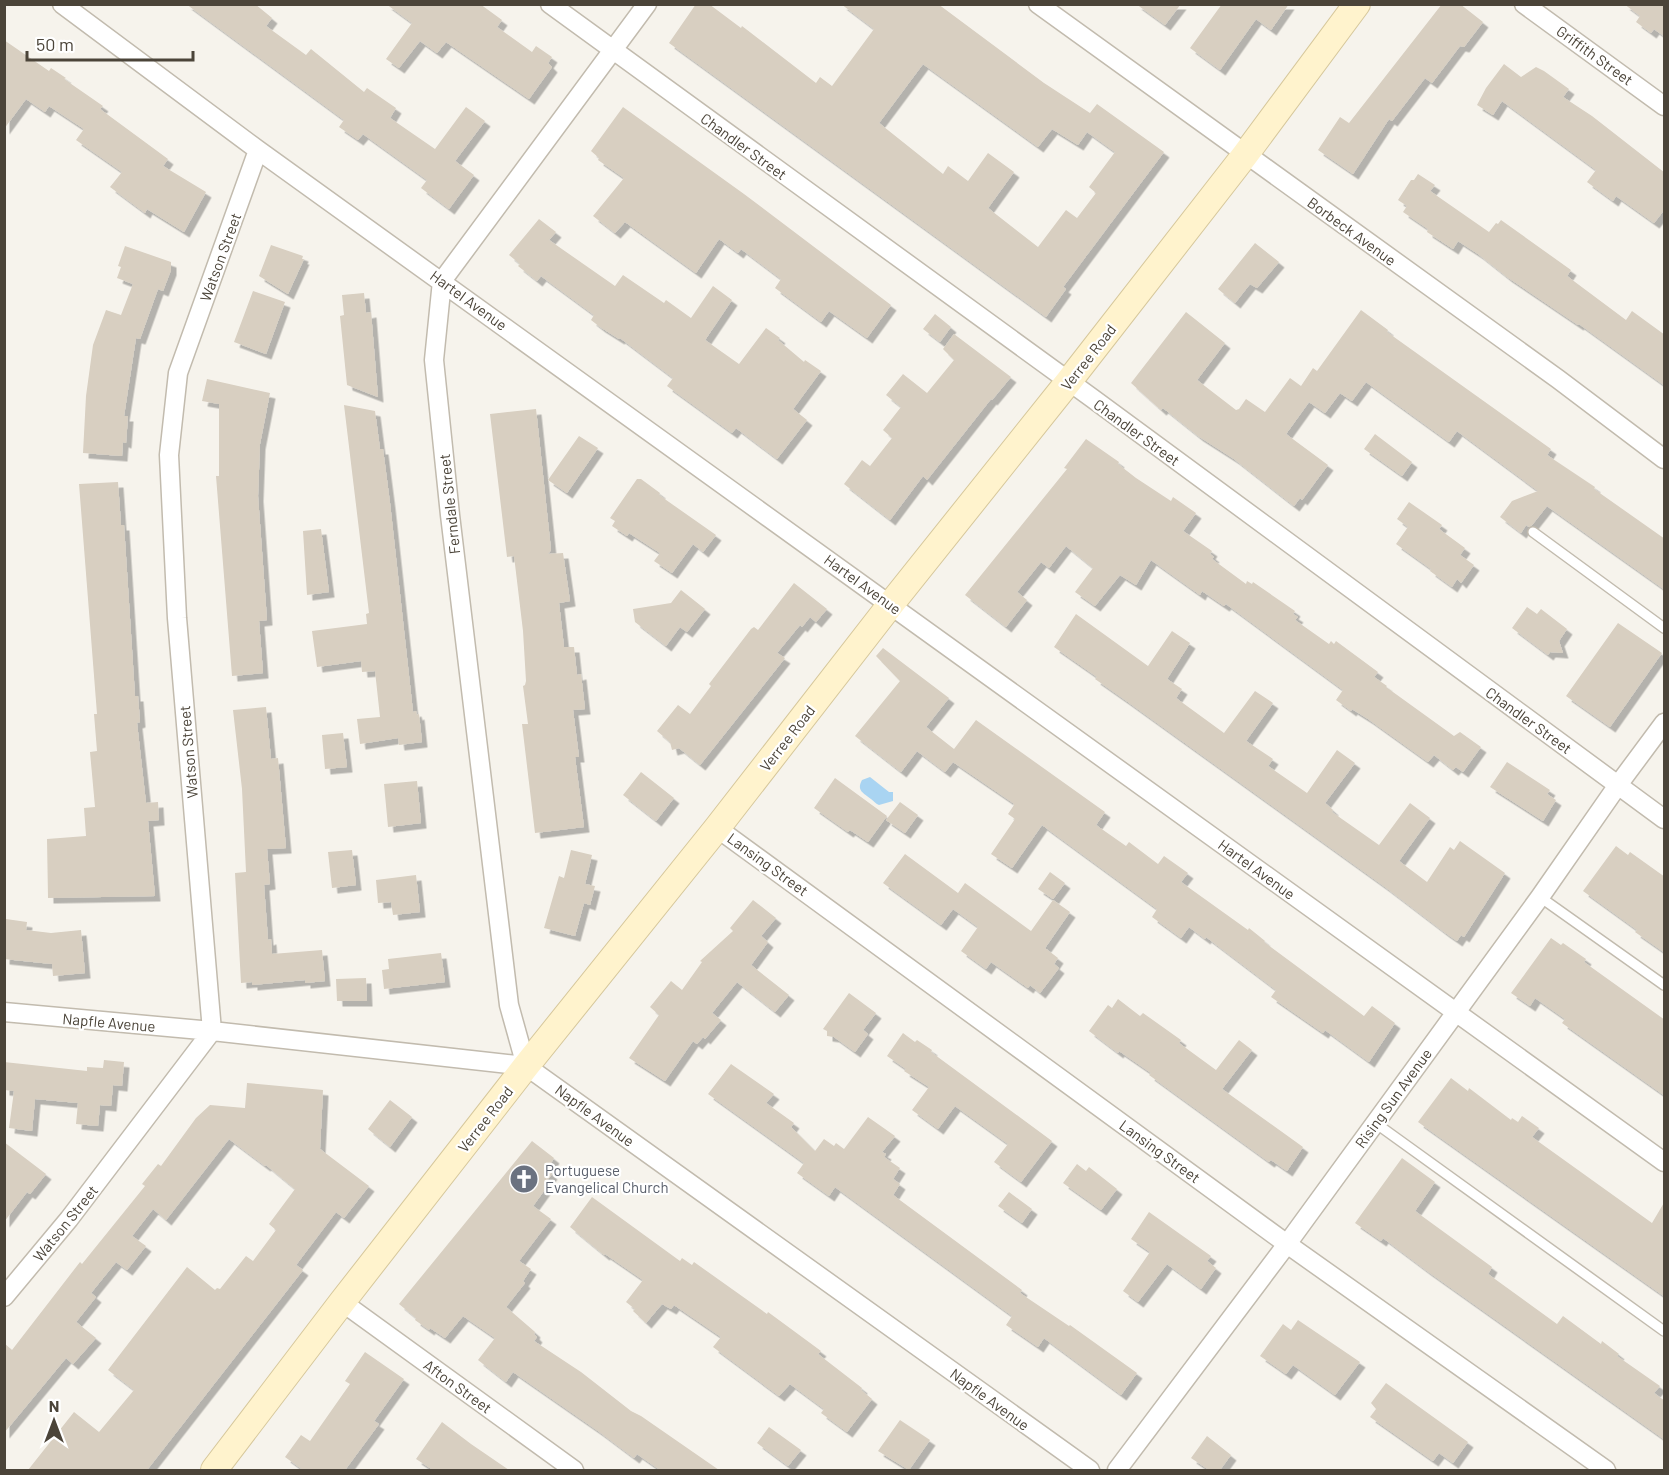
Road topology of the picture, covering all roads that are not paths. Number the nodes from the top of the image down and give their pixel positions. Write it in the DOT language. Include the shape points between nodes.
graph roads {
  1 [pos="62,4"];
  2 [pos="550,4"];
  3 [pos="647,4"];
  4 [pos="1038,4"];
  5 [pos="1358,4"];
  6 [pos="1524,4"];
  7 [pos="614,51"];
  8 [pos="1665,106"];
  9 [pos="258,150"];
  10 [pos="1245,155"];
  11 [pos="441,280"];
  12 [pos="1069,381"];
  13 [pos="1665,459"];
  14 [pos="1533,532"];
  15 [pos="891,604"];
  16 [pos="1665,628"];
  17 [pos="1665,723"];
  18 [pos="1618,785"];
  19 [pos="1665,819"];
  20 [pos="717,828"];
  21 [pos="1540,897"];
  22 [pos="1665,985"];
  23 [pos="4,1012"];
  24 [pos="1455,1013"];
  25 [pos="213,1032"];
  26 [pos="526,1066"];
  27 [pos="1374,1122"];
  28 [pos="1665,1162"];
  29 [pos="1287,1244"];
  30 [pos="4,1297"];
  31 [pos="342,1302"];
  32 [pos="1665,1330"];
  33 [pos="214,1470"];
  34 [pos="573,1470"];
  35 [pos="1090,1470"];
  36 [pos="1117,1470"];
  37 [pos="1606,1470"];
  1 -- 9 [label="street, Hartel Avenue"];
  2 -- 7 [label="street, Chandler Street"];
  3 -- 7 [label="street"];
  4 -- 10 [label="street, Borbeck Avenue"];
  5 -- 10 [label="main road, Verree Road"];
  6 -- 8 [label="street, Griffith Street"];
  7 -- 11 [label="street"];
  7 -- 12 [label="street, Chandler Street"];
  9 -- 11 [label="street, Hartel Avenue"];
  9 -- 25 [label="street, Watson Street" via="178,373 169,455 177,618"];
  10 -- 12 [label="main road, Verree Road"];
  10 -- 13 [label="street, Borbeck Avenue"];
  11 -- 15 [label="street, Hartel Avenue"];
  11 -- 26 [label="street, Ferndale Street" via="434,360 450,515 508,1005"];
  12 -- 15 [label="main road, Verree Road"];
  12 -- 18 [label="street, Chandler Street"];
  14 -- 16 [label="lane"];
  15 -- 20 [label="main road, Verree Road"];
  15 -- 24 [label="street, Hartel Avenue"];
  17 -- 18 [label="street, Rising Sun Avenue"];
  18 -- 19 [label="street, Chandler Street"];
  18 -- 21 [label="street, Rising Sun Avenue"];
  20 -- 26 [label="main road, Verree Road"];
  20 -- 29 [label="street, Lansing Street"];
  21 -- 22 [label="lane"];
  21 -- 24 [label="street, Rising Sun Avenue"];
  23 -- 25 [label="street, Napfle Avenue"];
  24 -- 27 [label="street, Rising Sun Avenue"];
  24 -- 28 [label="street, Hartel Avenue"];
  25 -- 26 [label="street, Napfle Avenue"];
  25 -- 30 [label="street, Watson Street"];
  26 -- 31 [label="main road, Verree Road"];
  26 -- 35 [label="street, Napfle Avenue"];
  27 -- 29 [label="street, Rising Sun Avenue"];
  27 -- 32 [label="lane"];
  29 -- 36 [label="street, Rising Sun Avenue"];
  29 -- 37 [label="street, Lansing Street"];
  31 -- 33 [label="main road, Verree Road"];
  31 -- 34 [label="street, Afton Street"];
}
